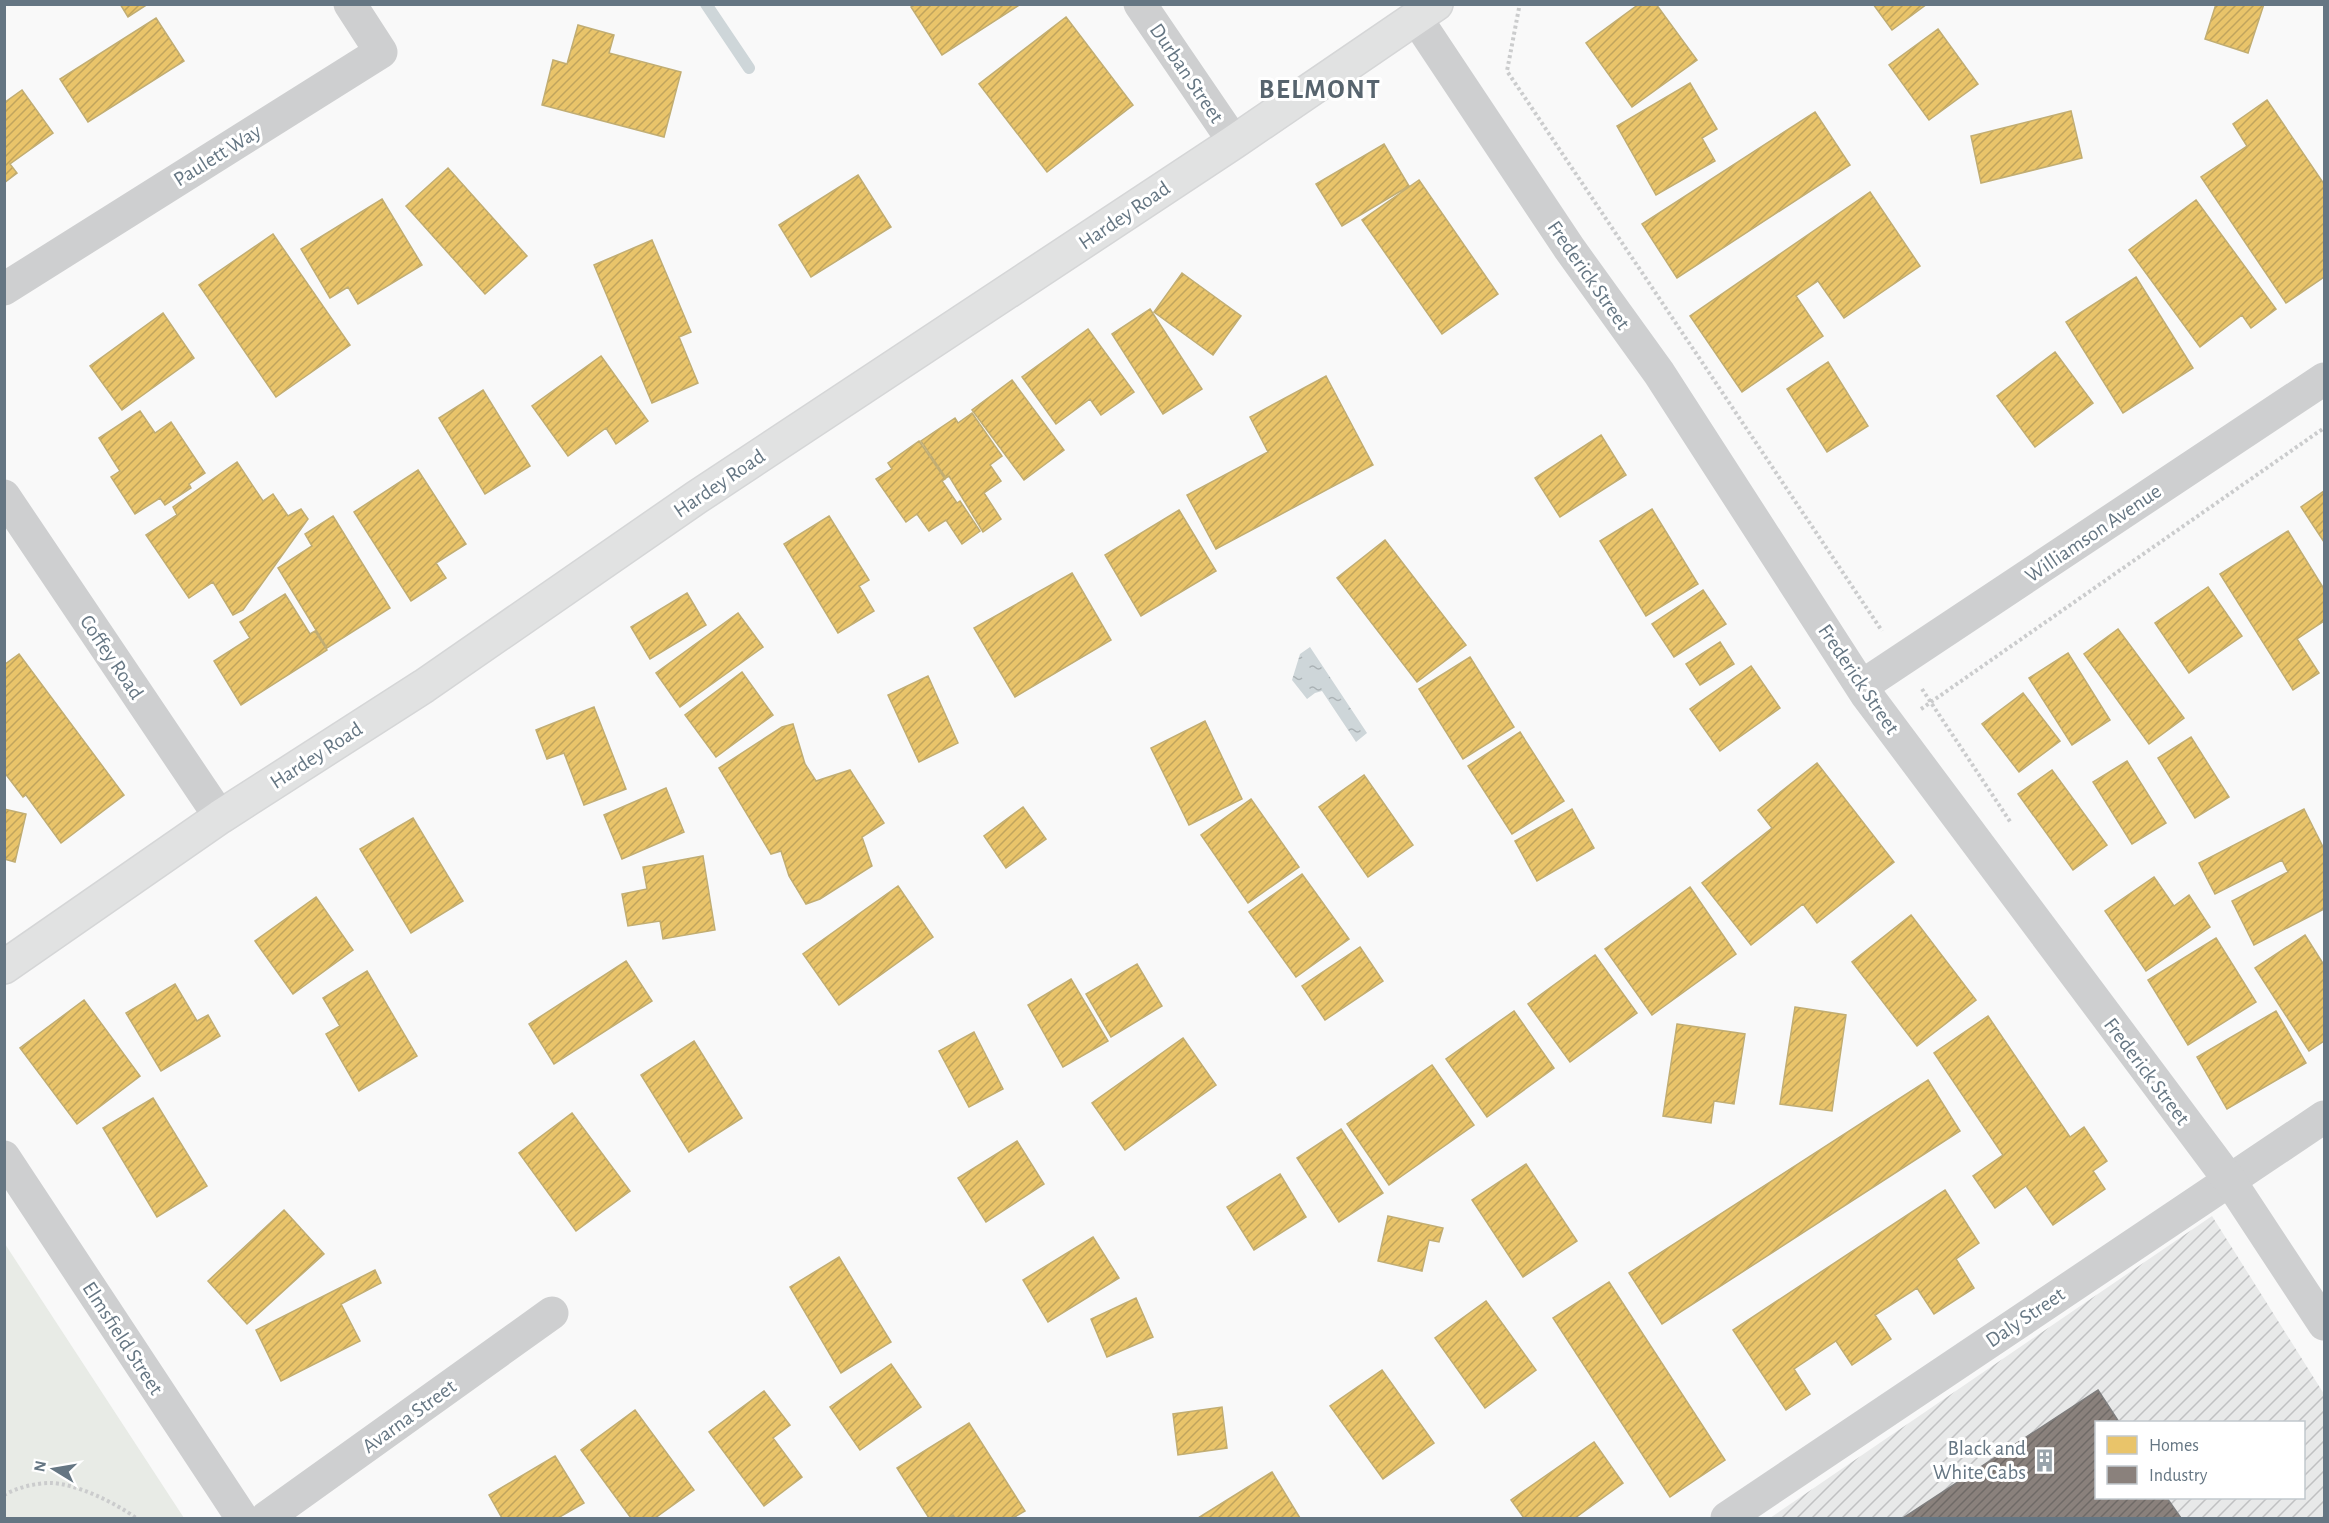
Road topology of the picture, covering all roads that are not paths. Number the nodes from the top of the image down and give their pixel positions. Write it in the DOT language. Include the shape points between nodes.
graph roads {
  1 [pos="350,4"];
  2 [pos="1140,4"];
  3 [pos="1426,11"];
  4 [pos="1234,142"];
  5 [pos="4,289"];
  6 [pos="2325,379"];
  7 [pos="4,496"];
  8 [pos="1862,686"];
  9 [pos="220,817"];
  10 [pos="4,966"];
  11 [pos="2325,1117"];
  12 [pos="4,1158"];
  13 [pos="2230,1181"];
  14 [pos="552,1313"];
  15 [pos="2325,1324"];
  16 [pos="242,1518"];
  17 [pos="266,1518"];
  18 [pos="1727,1518"];
  1 -- 5 [label="street, Paulett Way" via="381,52"];
  2 -- 4 [label="street, Durban Street"];
  3 -- 4 [label="main road, Hardey Road"];
  3 -- 8 [label="street, Frederick Street" via="1569,248 1659,373"];
  4 -- 9 [label="main road, Hardey Road" via="697,497 424,686"];
  6 -- 8 [label="street, Williamson Avenue"];
  7 -- 9 [label="street, Coffey Road"];
  8 -- 13 [label="street, Frederick Street"];
  9 -- 10 [label="main road, Hardey Road"];
  11 -- 13 [label="street, Daly Street"];
  12 -- 16 [label="street, Elmsfield Street"];
  13 -- 15 [label="street, Frederick Street"];
  13 -- 18 [label="street, Daly Street"];
  14 -- 17 [label="street, Avarna Street"];
}
